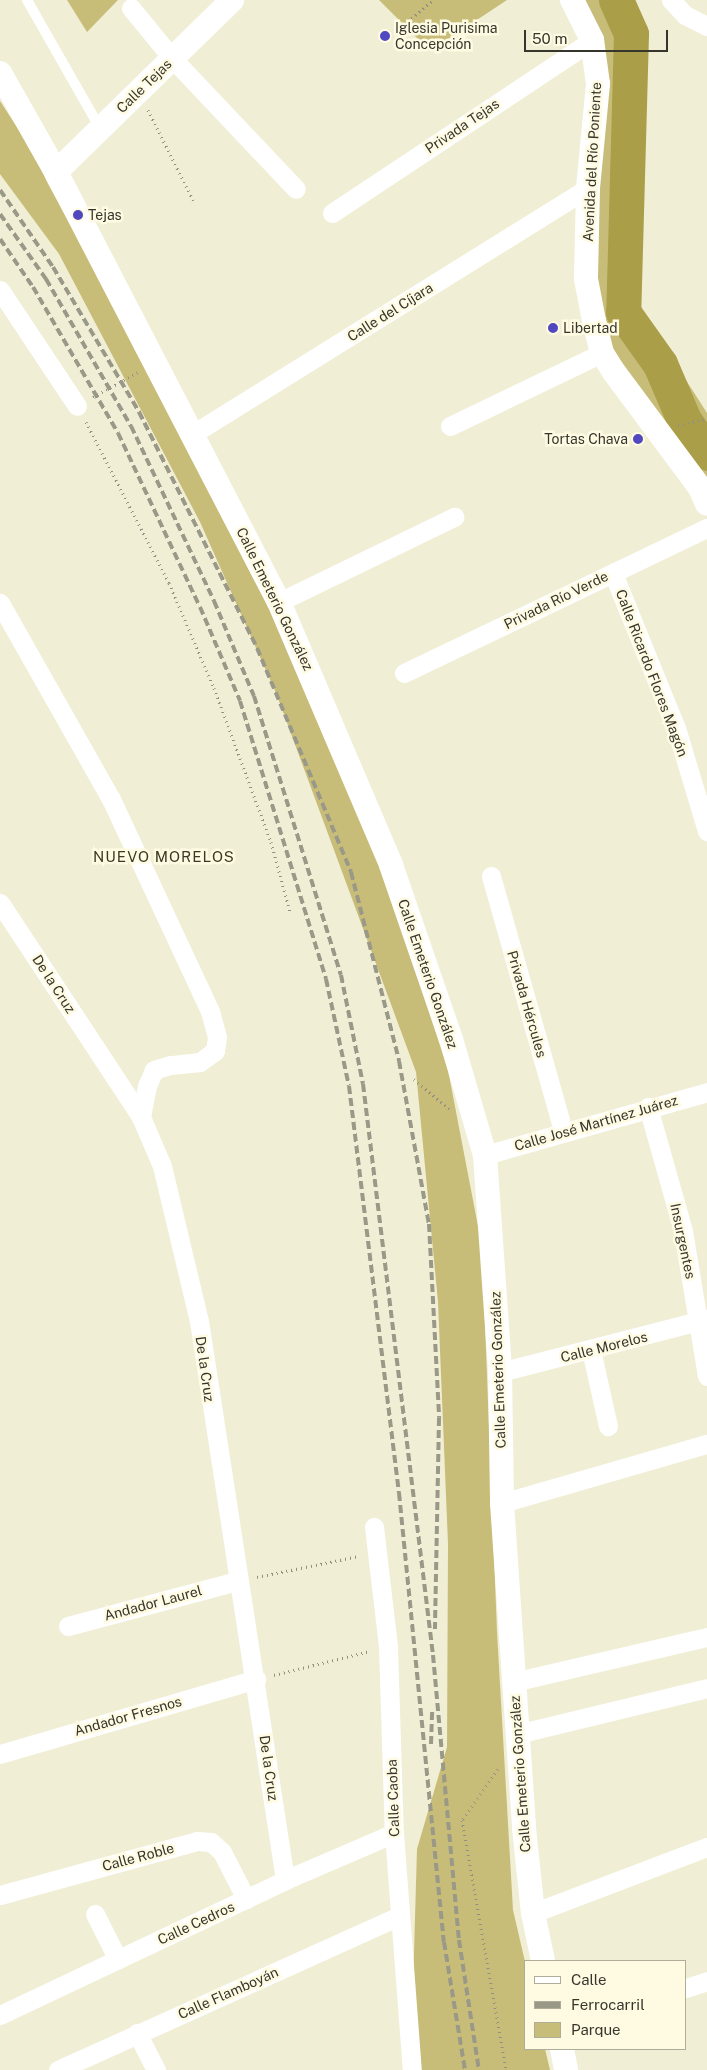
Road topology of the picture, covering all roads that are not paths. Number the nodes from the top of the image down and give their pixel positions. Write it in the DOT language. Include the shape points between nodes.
graph roads {
  1 [pos="27,0"];
  2 [pos="232,0"];
  3 [pos="572,0"];
  4 [pos="671,0"];
  5 [pos="131,8"];
  6 [pos="707,26"];
  7 [pos="592,40"];
  8 [pos="172,58"];
  9 [pos="0,73"];
  10 [pos="100,128"];
  11 [pos="56,172"];
  12 [pos="588,188"];
  13 [pos="296,189"];
  14 [pos="332,213"];
  15 [pos="0,290"];
  16 [pos="602,353"];
  17 [pos="77,406"];
  18 [pos="450,426"];
  19 [pos="192,435"];
  20 [pos="707,504"];
  21 [pos="454,517"];
  22 [pos="707,528"];
  23 [pos="613,573"];
  24 [pos="279,602"];
  25 [pos="0,603"];
  26 [pos="404,673"];
  27 [pos="707,831"];
  28 [pos="491,876"];
  29 [pos="0,903"];
  30 [pos="707,1092"];
  31 [pos="648,1107"];
  32 [pos="142,1117"];
  33 [pos="563,1131"];
  34 [pos="485,1155"];
  35 [pos="703,1320"];
  36 [pos="591,1350"];
  37 [pos="500,1372"];
  38 [pos="707,1376"];
  39 [pos="608,1426"];
  40 [pos="707,1444"];
  41 [pos="502,1503"];
  42 [pos="374,1527"];
  43 [pos="237,1581"];
  44 [pos="68,1626"];
  45 [pos="707,1637"];
  46 [pos="256,1679"];
  47 [pos="514,1682"];
  48 [pos="707,1688"];
  49 [pos="517,1734"];
  50 [pos="0,1754"];
  51 [pos="394,1834"];
  52 [pos="707,1846"];
  53 [pos="285,1880"];
  54 [pos="0,1895"];
  55 [pos="246,1899"];
  56 [pos="533,1912"];
  57 [pos="95,1914"];
  58 [pos="399,1916"];
  59 [pos="118,1960"];
  60 [pos="543,1960"];
  61 [pos="707,1981"];
  62 [pos="687,1988"];
  63 [pos="0,2015"];
  64 [pos="137,2033"];
  65 [pos="562,2050"];
  66 [pos="58,2070"];
  67 [pos="156,2070"];
  68 [pos="412,2070"];
  69 [pos="566,2070"];
  1 -- 10 [label="lane"];
  2 -- 8 [label="street, Calle Tejas"];
  3 -- 7 [label="street, Avenida del Río Poniente"];
  4 -- 6 [label="street" via="685,15"];
  5 -- 8 [label="street"];
  7 -- 12 [label="street, Avenida del Río Poniente" via="598,84"];
  7 -- 14 [label="street, Privada Tejas"];
  8 -- 10 [label="street, Calle Tejas"];
  8 -- 13 [label="street"];
  9 -- 11 [label="street, Calle Emeterio González"];
  10 -- 11 [label="street, Calle Tejas"];
  11 -- 19 [label="street, Calle Emeterio González"];
  12 -- 16 [label="street, Avenida del Río Poniente" via="586,280"];
  12 -- 19 [label="street, Calle del Cíjara"];
  15 -- 17 [label="street"];
  16 -- 18 [label="street"];
  16 -- 20 [label="street, Avenida del Río Poniente" via="700,488"];
  19 -- 24 [label="street, Calle Emeterio González"];
  21 -- 24 [label="street"];
  22 -- 23 [label="street, Privada Río Verde"];
  23 -- 26 [label="street, Privada Río Verde"];
  23 -- 27 [label="street, Calle Ricardo Flores Magón" via="676,728"];
  24 -- 34 [label="street, Calle Emeterio González" via="391,865 451,1038"];
  25 -- 32 [label="street" via="111,799 210,1011 217,1037 215,1051 200,1062 154,1070 147,1086"];
  28 -- 33 [label="street, Privada Hércules"];
  29 -- 32 [label="street, De la Cruz"];
  30 -- 31 [label="street, Calle José Martínez Juárez"];
  31 -- 33 [label="street, Calle José Martínez Juárez"];
  31 -- 35 [label="street, Insurgentes" via="683,1231"];
  32 -- 43 [label="street, De la Cruz" via="162,1166 199,1321"];
  33 -- 34 [label="street, Calle José Martínez Juárez"];
  34 -- 37 [label="street, Calle Emeterio González"];
  35 -- 36 [label="street, Calle Morelos"];
  35 -- 38 [label="street, Insurgentes"];
  36 -- 37 [label="street, Calle Morelos"];
  36 -- 39 [label="street"];
  37 -- 41 [label="street, Calle Emeterio González"];
  40 -- 41 [label="street"];
  41 -- 47 [label="street, Calle Emeterio González"];
  42 -- 51 [label="street, Calle Caoba" via="388,1647"];
  43 -- 44 [label="street, Andador Laurel"];
  43 -- 46 [label="street, De la Cruz"];
  45 -- 47 [label="street"];
  46 -- 50 [label="street, Andador Fresnos"];
  46 -- 53 [label="street, De la Cruz"];
  47 -- 49 [label="street, Calle Emeterio González"];
  48 -- 49 [label="street"];
  49 -- 56 [label="street, Calle Emeterio González"];
  51 -- 53 [label="street, Calle Cedros"];
  51 -- 58 [label="street, Calle Caoba"];
  52 -- 56 [label="street"];
  53 -- 55 [label="street, Calle Cedros"];
  54 -- 55 [label="street, Calle Roble" via="197,1841 211,1842 222,1852"];
  55 -- 59 [label="street, Calle Cedros"];
  56 -- 60 [label="street, Calle Emeterio González"];
  57 -- 59 [label="street"];
  58 -- 64 [label="street, Calle Flamboyán"];
  58 -- 68 [label="street, Calle Caoba"];
  59 -- 63 [label="street, Calle Cedros"];
  61 -- 62 [label="street"];
  64 -- 66 [label="street, Calle Flamboyán"];
  64 -- 67 [label="street"];
  65 -- 69 [label="street"];
}
